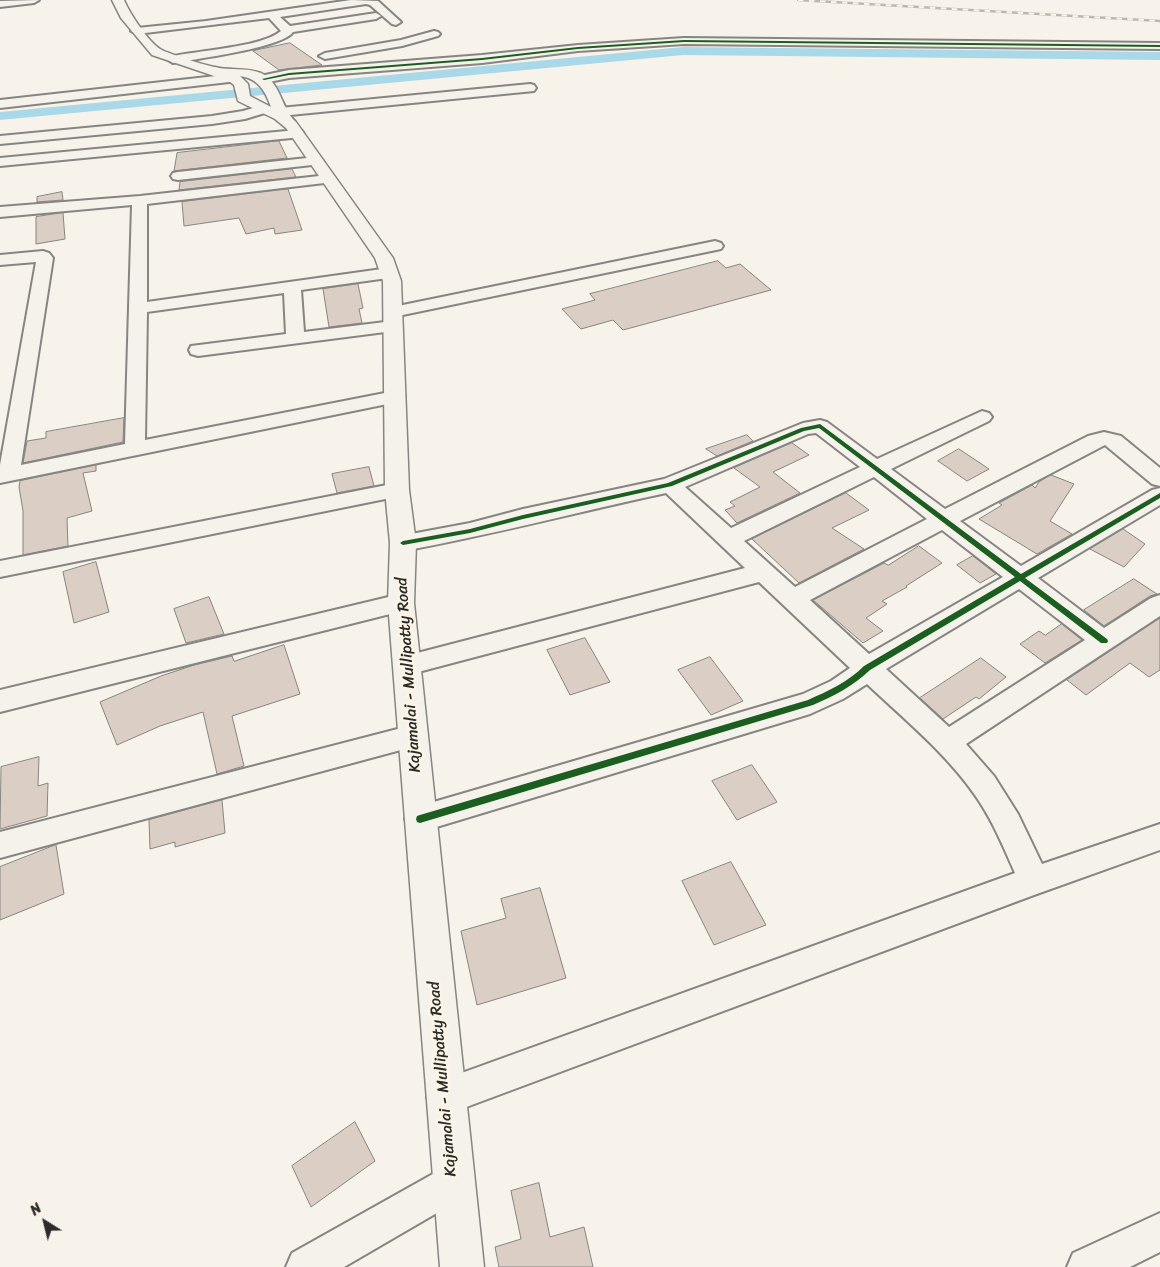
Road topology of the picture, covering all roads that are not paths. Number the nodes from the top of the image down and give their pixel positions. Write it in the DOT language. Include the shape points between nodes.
graph roads {
  1 [pos="34,0"];
  2 [pos="118,0"];
  3 [pos="0,4"];
  4 [pos="272,14"];
  5 [pos="386,14"];
  6 [pos="396,22"];
  7 [pos="287,30"];
  8 [pos="137,32"];
  9 [pos="434,34"];
  10 [pos="1160,46"];
  11 [pos="174,59"];
  12 [pos="530,88"];
  13 [pos="263,97"];
  14 [pos="0,104"];
  15 [pos="0,140"];
  16 [pos="0,162"];
  17 [pos="322,170"];
  18 [pos="178,176"];
  19 [pos="140,200"];
  20 [pos="0,212"];
  21 [pos="715,246"];
  22 [pos="0,260"];
  23 [pos="389,273"];
  24 [pos="292,286"];
  25 [pos="138,308"];
  26 [pos="393,319"];
  27 [pos="295,338"];
  28 [pos="198,350"];
  29 [pos="395,397"];
  30 [pos="982,417"];
  31 [pos="136,449"];
  32 [pos="876,468"];
  33 [pos="1158,474"];
  34 [pos="4,475"];
  35 [pos="670,486"];
  36 [pos="397,490"];
  37 [pos="1160,495"];
  38 [pos="943,519"];
  39 [pos="728,539"];
  40 [pos="403,543"];
  41 [pos="0,569"];
  42 [pos="764,572"];
  43 [pos="1019,577"];
  44 [pos="793,598"];
  45 [pos="401,603"];
  46 [pos="1154,616"];
  47 [pos="1104,640"];
  48 [pos="407,665"];
  49 [pos="867,668"];
  50 [pos="0,701"];
  51 [pos="413,736"];
  52 [pos="947,742"];
  53 [pos="420,819"];
  54 [pos="1160,837"];
  55 [pos="0,845"];
  56 [pos="1034,881"];
  57 [pos="445,1097"];
  58 [pos="452,1183"];
  59 [pos="1160,1232"];
  60 [pos="306,1267"];
  61 [pos="462,1267"];
  62 [pos="1087,1267"];
  1 -- 3 [label="street"];
  2 -- 8 [label="main road"];
  4 -- 5 [label="street" via="366,1 374,3"];
  4 -- 7 [label="street"];
  4 -- 8 [label="street"];
  5 -- 6 [label="street"];
  5 -- 7 [label="street"];
  7 -- 11 [label="street" via="287,34 274,40"];
  8 -- 11 [label="main road" via="156,52"];
  9 -- 13 [label="street" via="306,60"];
  10 -- 13 [label="street" via="684,41 296,73"];
  11 -- 13 [label="main road" via="216,71"];
  12 -- 13 [label="street"];
  13 -- 14 [label="street"];
  13 -- 15 [label="street" via="245,115"];
  13 -- 16 [label="street"];
  13 -- 17 [label="main road, Kajamalai - Mullipatty Road"];
  17 -- 18 [label="street"];
  17 -- 19 [label="street"];
  17 -- 23 [label="main road, Kajamalai - Mullipatty Road" via="384,258"];
  19 -- 20 [label="street"];
  19 -- 25 [label="street"];
  21 -- 26 [label="street"];
  22 -- 34 [label="street" via="46,258"];
  23 -- 24 [label="street"];
  23 -- 26 [label="main road, Kajamalai - Mullipatty Road"];
  24 -- 25 [label="street"];
  24 -- 27 [label="street"];
  25 -- 31 [label="street"];
  26 -- 27 [label="street"];
  26 -- 29 [label="main road, Kajamalai - Mullipatty Road"];
  27 -- 28 [label="street"];
  29 -- 31 [label="street"];
  29 -- 36 [label="main road, Kajamalai - Mullipatty Road"];
  30 -- 32 [label="street"];
  31 -- 34 [label="street"];
  32 -- 35 [label="street" via="827,430 812,426"];
  32 -- 38 [label="street"];
  32 -- 39 [label="street"];
  33 -- 38 [label="street" via="1114,440 1104,438"];
  35 -- 39 [label="street"];
  35 -- 40 [label="street"];
  36 -- 40 [label="main road, Kajamalai - Mullipatty Road"];
  36 -- 41 [label="street"];
  37 -- 43 [label="street"];
  38 -- 43 [label="street"];
  38 -- 44 [label="street"];
  39 -- 42 [label="street"];
  40 -- 45 [label="main road, Kajamalai - Mullipatty Road"];
  42 -- 44 [label="street"];
  42 -- 48 [label="street"];
  43 -- 47 [label="street"];
  43 -- 49 [label="street"];
  44 -- 49 [label="street"];
  45 -- 48 [label="main road, Kajamalai - Mullipatty Road"];
  45 -- 50 [label="street"];
  46 -- 47 [label="street"];
  47 -- 52 [label="street"];
  48 -- 51 [label="main road, Kajamalai - Mullipatty Road"];
  49 -- 52 [label="street"];
  49 -- 53 [label="street" via="855,680 810,703"];
  51 -- 53 [label="main road, Kajamalai - Mullipatty Road"];
  51 -- 55 [label="street"];
  52 -- 56 [label="street" via="984,785 1008,823"];
  53 -- 57 [label="main road, Kajamalai - Mullipatty Road"];
  54 -- 56 [label="street"];
  56 -- 57 [label="street"];
  57 -- 58 [label="main road, Kajamalai - Mullipatty Road"];
  58 -- 60 [label="street"];
  58 -- 61 [label="main road, Kajamalai - Mullipatty Road"];
  59 -- 62 [label="street"];
}
